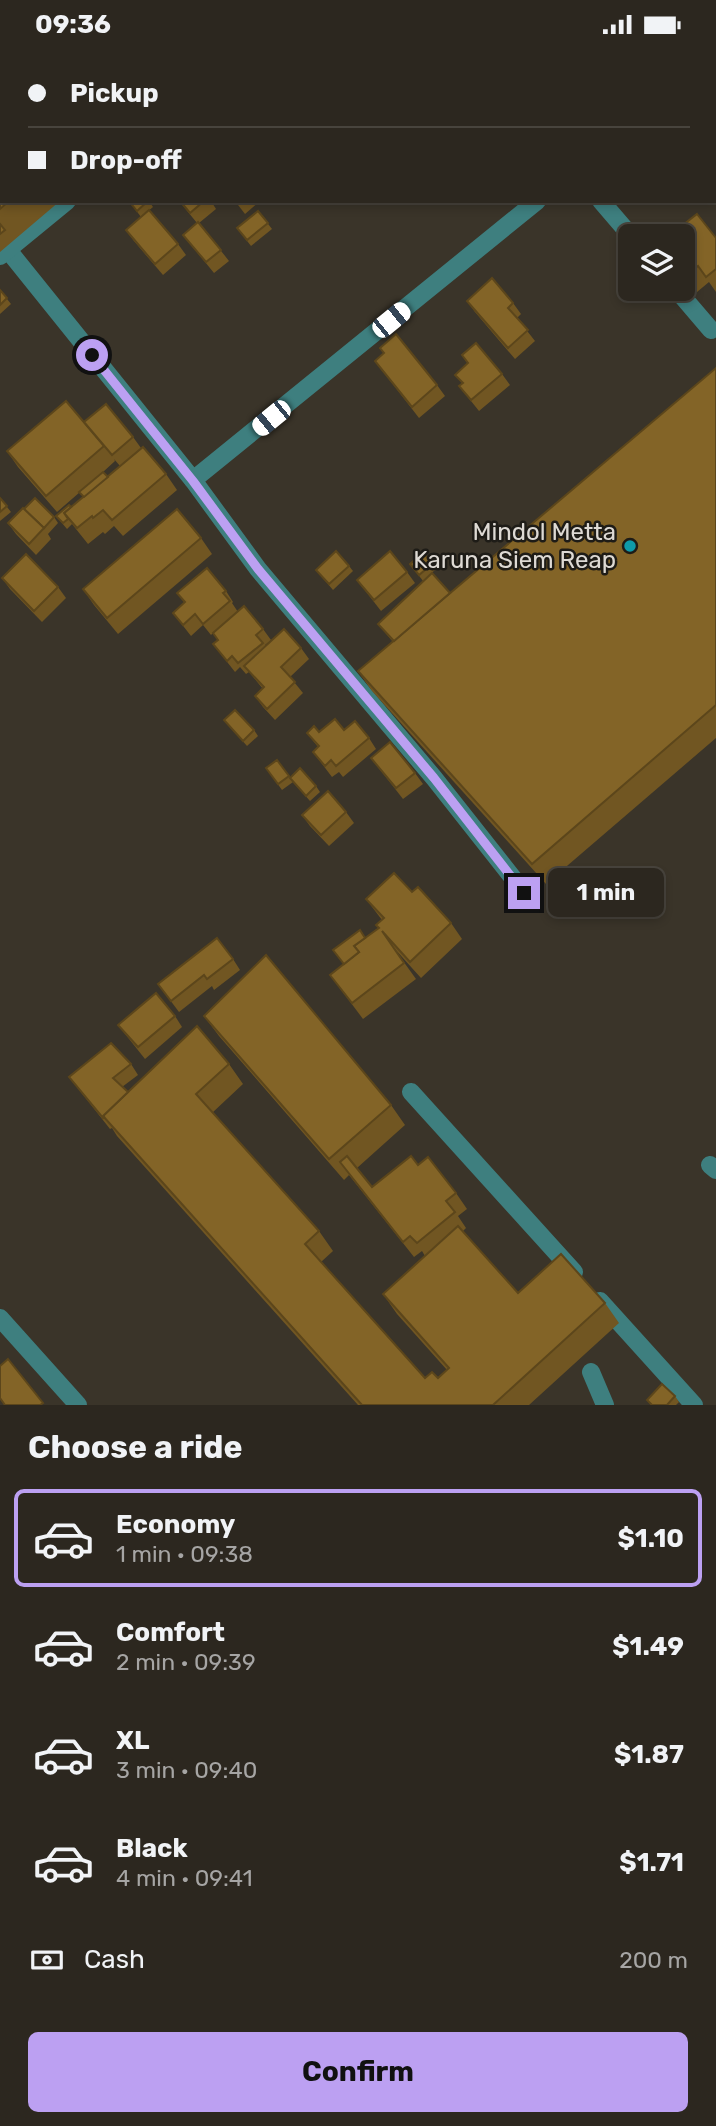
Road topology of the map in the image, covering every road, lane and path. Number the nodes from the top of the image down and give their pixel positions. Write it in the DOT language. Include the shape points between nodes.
graph roads {
  1 [pos="65,203"];
  2 [pos="535,203"];
  3 [pos="603,203"];
  4 [pos="621,224"];
  5 [pos="4,253"];
  6 [pos="686,301"];
  7 [pos="711,330"];
  8 [pos="193,481"];
  9 [pos="524,893"];
  10 [pos="411,1092"];
  11 [pos="0,1318"];
  12 [pos="591,1372"];
  13 [pos="78,1405"];
  14 [pos="605,1405"];
  15 [pos="694,1405"];
  1 -- 5 [label="street"];
  2 -- 8 [label="street"];
  3 -- 4 [label="street"];
  5 -- 8 [label="street"];
  6 -- 7 [label="street"];
  8 -- 9 [label="street" via="258,569"];
  10 -- 15 [label="street"];
  11 -- 13 [label="street"];
  12 -- 14 [label="street"];
}
